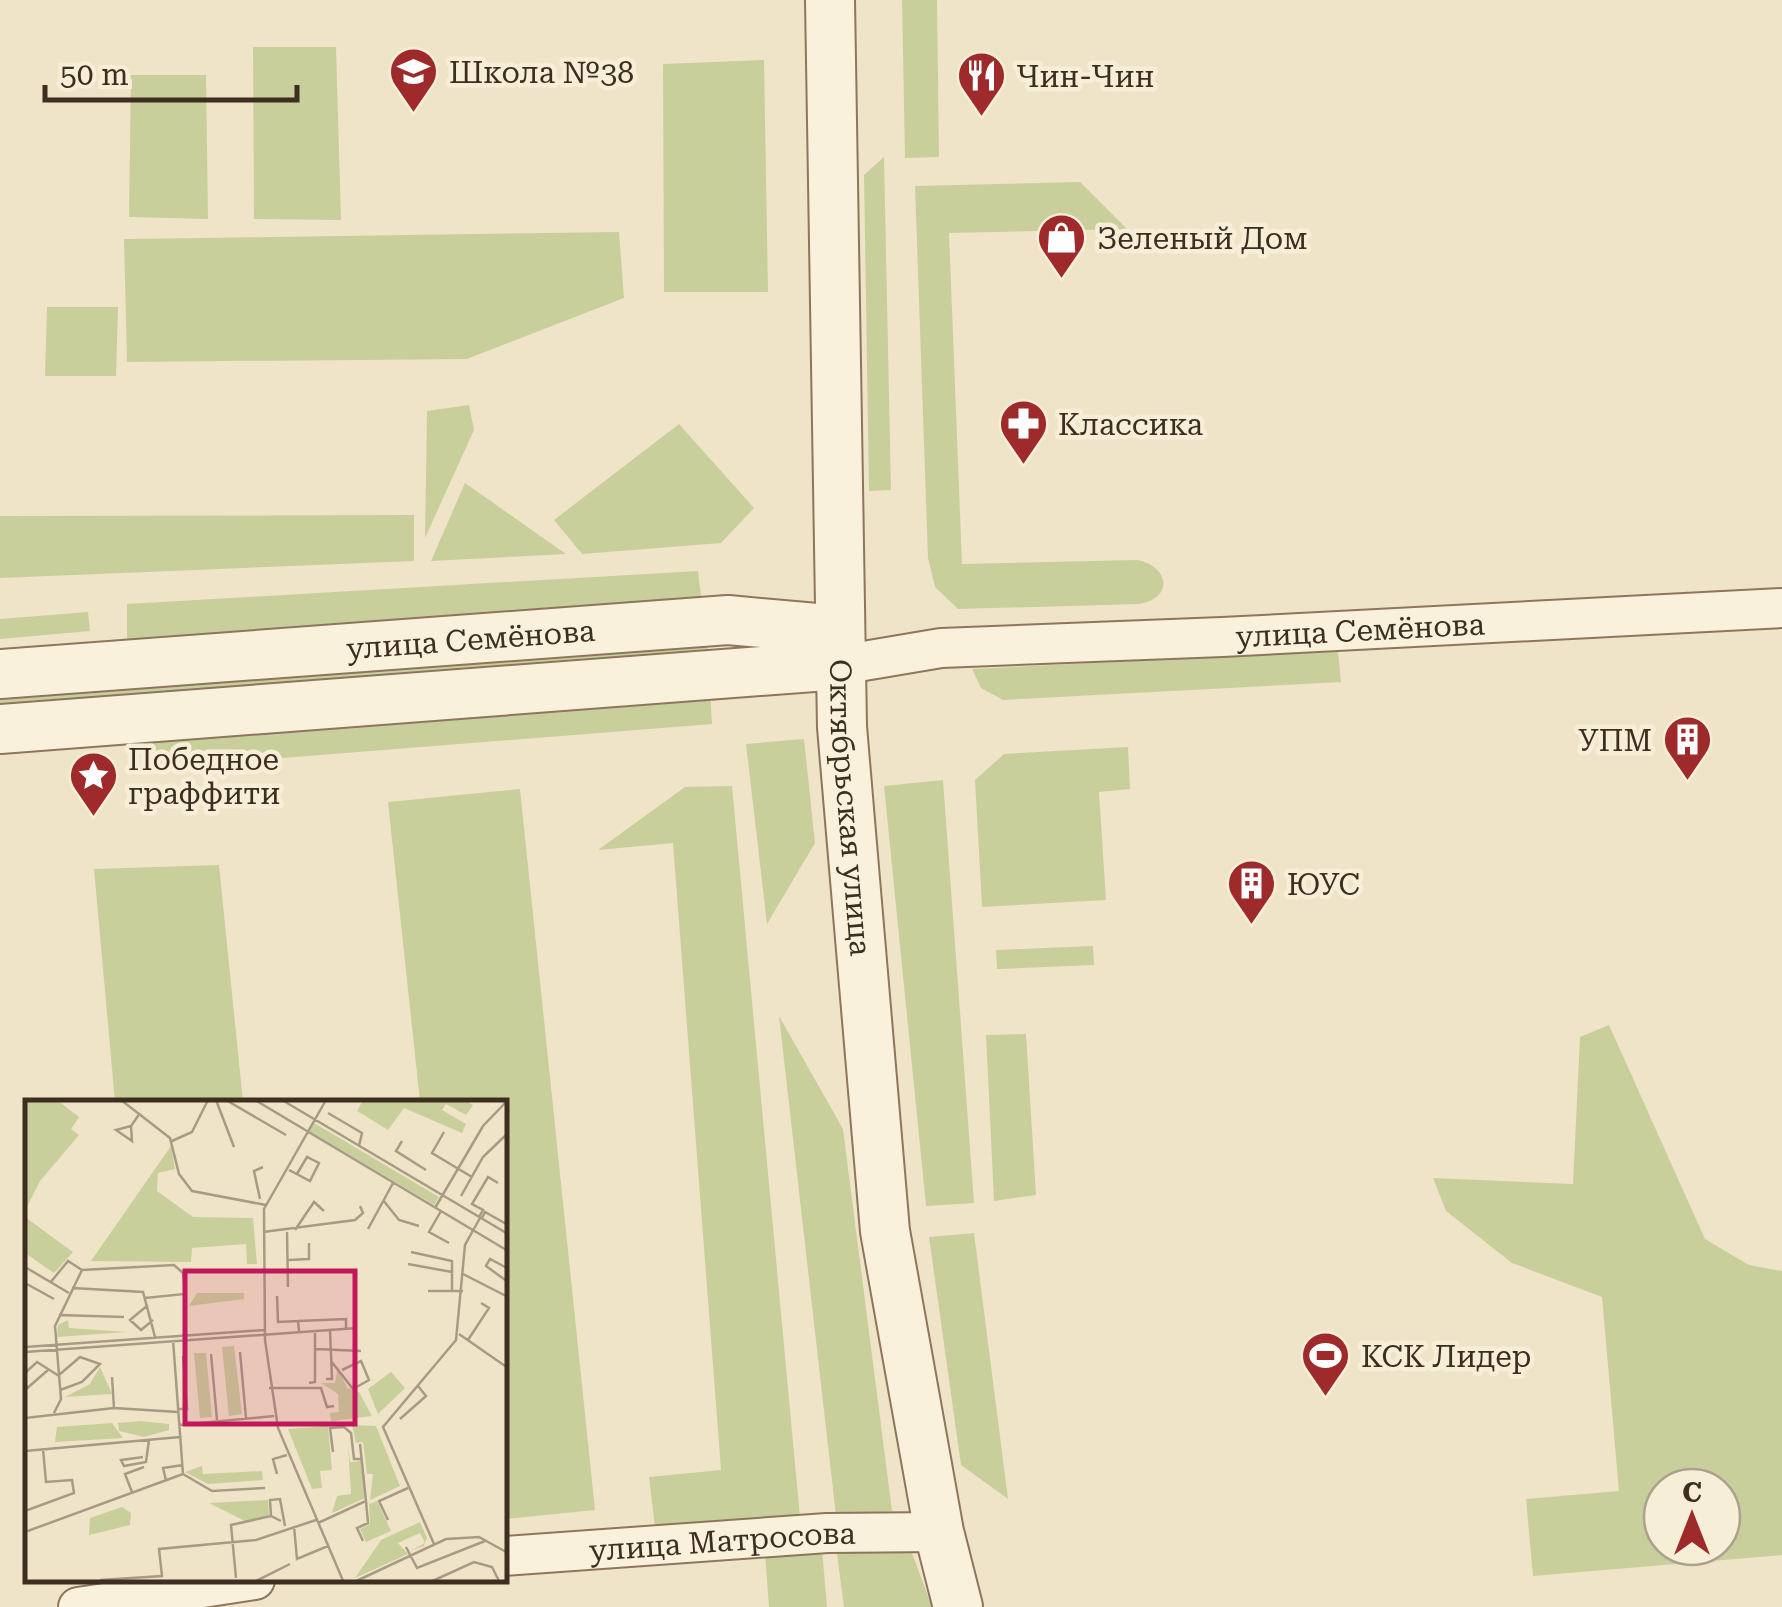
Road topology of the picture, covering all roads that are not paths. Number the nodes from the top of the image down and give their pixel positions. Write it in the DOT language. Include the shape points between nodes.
graph roads {
  1 [pos="830,0"];
  2 [pos="1782,608"];
  3 [pos="840,648"];
  4 [pos="0,674"];
  5 [pos="0,729"];
  6 [pos="939,1532"];
  7 [pos="508,1556"];
  8 [pos="242,1582"];
  9 [pos="78,1607"];
  10 [pos="958,1607"];
  1 -- 3 [label="street, Октябрьская улица"];
  2 -- 3 [label="street, улица Семёнова" via="1198,638"];
  3 -- 4 [label="street, улица Семёнова" via="728,620"];
  3 -- 5 [label="street, улица Семёнова"];
  3 -- 6 [label="street, Октябрьская улица" via="885,1231"];
  6 -- 7 [label="street, улица Матросова" via="827,1533"];
  6 -- 10 [label="street, Октябрьская улица"];
  8 -- 9 [label="street"];
}
